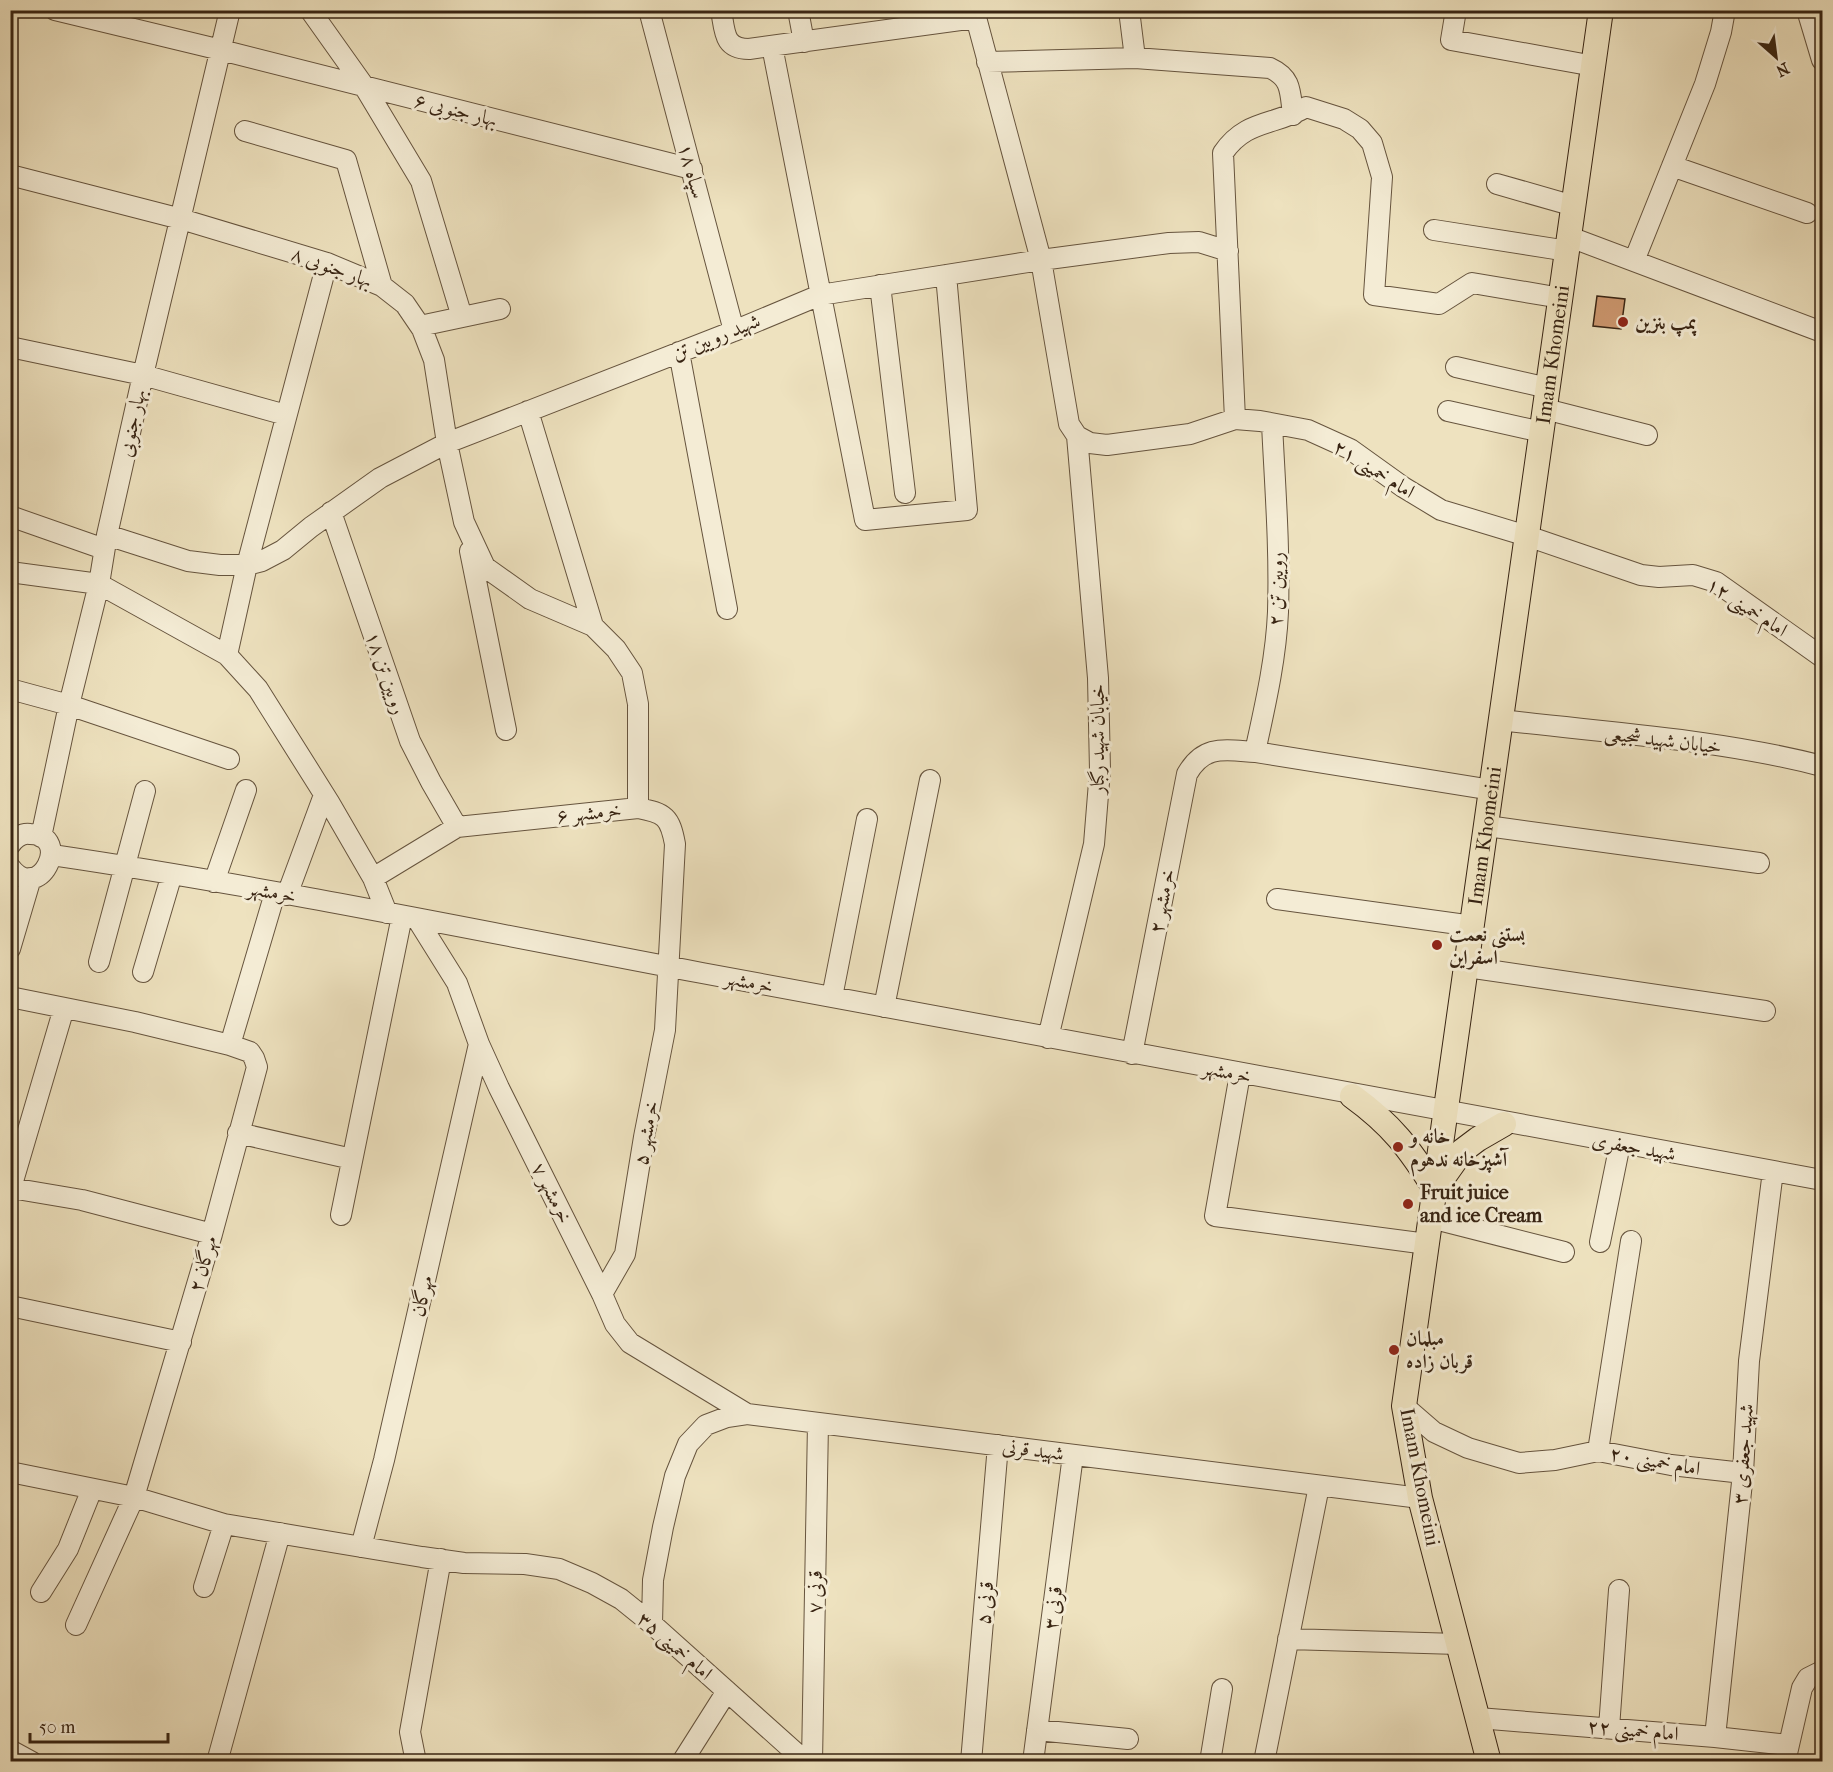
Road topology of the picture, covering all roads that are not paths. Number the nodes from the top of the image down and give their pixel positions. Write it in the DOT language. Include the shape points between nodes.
graph roads {
  1 [pos="55,10"];
  2 [pos="230,10"];
  3 [pos="310,10"];
  4 [pos="649,10"];
  5 [pos="721,10"];
  6 [pos="798,10"];
  7 [pos="1129,10"];
  8 [pos="1456,10"];
  9 [pos="1601,10"];
  10 [pos="1725,10"];
  11 [pos="1807,10"];
  12 [pos="974,14"];
  13 [pos="898,20"];
  14 [pos="804,42"];
  15 [pos="772,46"];
  16 [pos="221,50"];
  17 [pos="1135,58"];
  18 [pos="1822,60"];
  19 [pos="987,62"];
  20 [pos="1594,66"];
  21 [pos="364,86"];
  22 [pos="1293,115"];
  23 [pos="245,131"];
  24 [pos="1672,166"];
  25 [pos="692,169"];
  26 [pos="10,176"];
  27 [pos="1497,184"];
  28 [pos="1574,206"];
  29 [pos="1807,213"];
  30 [pos="181,219"];
  31 [pos="1434,230"];
  32 [pos="1569,244"];
  33 [pos="1228,251"];
  34 [pos="1041,260"];
  35 [pos="1634,261"];
  36 [pos="327,263"];
  37 [pos="946,275"];
  38 [pos="880,285"];
  39 [pos="382,286"];
  40 [pos="820,295"];
  41 [pos="1561,298"];
  42 [pos="500,309"];
  43 [pos="462,317"];
  44 [pos="420,326"];
  45 [pos="734,331"];
  46 [pos="1822,332"];
  47 [pos="10,347"];
  48 [pos="679,352"];
  49 [pos="1456,367"];
  50 [pos="143,375"];
  51 [pos="1545,410"];
  52 [pos="528,411"];
  53 [pos="1448,411"];
  54 [pos="286,414"];
  55 [pos="1235,420"];
  56 [pos="1272,424"];
  57 [pos="1647,435"];
  58 [pos="1077,436"];
  59 [pos="447,443"];
  60 [pos="905,493"];
  61 [pos="331,512"];
  62 [pos="10,516"];
  63 [pos="464,522"];
  64 [pos="1527,536"];
  65 [pos="106,542"];
  66 [pos="247,565"];
  67 [pos="10,572"];
  68 [pos="99,584"];
  69 [pos="727,609"];
  70 [pos="593,626"];
  71 [pos="227,655"];
  72 [pos="1822,657"];
  73 [pos="10,689"];
  74 [pos="69,705"];
  75 [pos="1502,720"];
  76 [pos="506,730"];
  77 [pos="1256,752"];
  78 [pos="229,759"];
  79 [pos="1822,766"];
  80 [pos="930,780"];
  81 [pos="246,790"];
  82 [pos="1492,790"];
  83 [pos="146,791"];
  84 [pos="324,795"];
  85 [pos="638,808"];
  86 [pos="867,819"];
  87 [pos="1487,826"];
  88 [pos="458,827"];
  89 [pos="41,837"];
  90 [pos="10,845"];
  91 [pos="52,855"];
  92 [pos="1759,863"];
  93 [pos="126,866"];
  94 [pos="10,867"];
  95 [pos="172,874"];
  96 [pos="31,878"];
  97 [pos="373,878"];
  98 [pos="213,882"];
  99 [pos="281,894"];
  100 [pos="1277,899"];
  101 [pos="402,916"];
  102 [pos="1473,926"];
  103 [pos="10,950"];
  104 [pos="99,962"];
  105 [pos="669,967"];
  106 [pos="1467,967"];
  107 [pos="143,972"];
  108 [pos="10,997"];
  109 [pos="832,997"];
  110 [pos="884,1007"];
  111 [pos="64,1008"];
  112 [pos="1765,1011"];
  113 [pos="1048,1038"];
  114 [pos="479,1044"];
  115 [pos="230,1045"];
  116 [pos="1132,1054"];
  117 [pos="1240,1074"];
  118 [pos="1352,1096"];
  119 [pos="1446,1113"];
  120 [pos="1504,1124"];
  121 [pos="238,1133"];
  122 [pos="1620,1144"];
  123 [pos="352,1159"];
  124 [pos="1773,1171"];
  125 [pos="1822,1180"];
  126 [pos="1435,1189"];
  127 [pos="11,1190"];
  128 [pos="341,1215"];
  129 [pos="1431,1218"];
  130 [pos="212,1234"];
  131 [pos="1600,1242"];
  132 [pos="1631,1242"];
  133 [pos="1427,1244"];
  134 [pos="1564,1252"];
  135 [pos="602,1294"];
  136 [pos="10,1306"];
  137 [pos="181,1342"];
  138 [pos="1404,1406"];
  139 [pos="747,1414"];
  140 [pos="818,1423"];
  141 [pos="998,1445"];
  142 [pos="1598,1451"];
  143 [pos="1073,1455"];
  144 [pos="10,1472"];
  145 [pos="1743,1473"];
  146 [pos="1319,1486"];
  147 [pos="92,1489"];
  148 [pos="134,1497"];
  149 [pos="1420,1498"];
  150 [pos="224,1524"];
  151 [pos="280,1533"];
  152 [pos="361,1546"];
  153 [pos="441,1559"];
  154 [pos="204,1587"];
  155 [pos="1619,1590"];
  156 [pos="40,1592"];
  157 [pos="652,1624"];
  158 [pos="76,1625"];
  159 [pos="1288,1639"];
  160 [pos="1458,1644"];
  161 [pos="1822,1671"];
  162 [pos="1222,1689"];
  163 [pos="727,1691"];
  164 [pos="1478,1718"];
  165 [pos="1608,1728"];
  166 [pos="1037,1730"];
  167 [pos="1715,1737"];
  168 [pos="1128,1739"];
  169 [pos="10,1750"];
  170 [pos="1786,1753"];
  171 [pos="218,1758"];
  172 [pos="32,1761"];
  173 [pos="416,1761"];
  174 [pos="682,1761"];
  175 [pos="806,1761"];
  176 [pos="812,1761"];
  177 [pos="971,1761"];
  178 [pos="1033,1761"];
  179 [pos="1210,1761"];
  180 [pos="1264,1761"];
  181 [pos="1489,1761"];
  1 -- 16 [label="street, بهار جنوبی ۶"];
  2 -- 16 [label="street, بهار جنوبی"];
  3 -- 21 [label="street"];
  4 -- 25 [label="street, سپاه ۱۸"];
  5 -- 15 [label="street" via="730,44 739,49"];
  6 -- 14 [label="street"];
  7 -- 17 [label="street"];
  8 -- 20 [label="street" via="1451,40"];
  9 -- 20 [label="main road, Imam Khomeini"];
  10 -- 24 [label="street" via="1705,84"];
  11 -- 18 [label="street"];
  12 -- 13 [label="street"];
  12 -- 19 [label="street, خیابان شهید رگبار"];
  13 -- 14 [label="street"];
  14 -- 15 [label="street"];
  15 -- 40 [label="street"];
  16 -- 21 [label="street, بهار جنوبی ۶"];
  16 -- 30 [label="street, بهار جنوبی"];
  17 -- 19 [label="street"];
  17 -- 22 [label="street" via="1270,68 1282,74 1290,89"];
  19 -- 34 [label="street, خیابان شهید رگبار"];
  20 -- 28 [label="main road, Imam Khomeini"];
  21 -- 25 [label="street, بهار جنوبی ۶"];
  21 -- 43 [label="street" via="421,181"];
  22 -- 33 [label="street" via="1249,129 1233,139 1223,153"];
  22 -- 41 [label="street" via="1306,107 1344,119 1372,143 1383,177 1374,295 1439,304 1472,283"];
  23 -- 39 [label="street" via="346,160"];
  24 -- 29 [label="street"];
  24 -- 35 [label="street"];
  25 -- 45 [label="street, سپاه ۱۸"];
  26 -- 30 [label="street, بهار جنوبی ۸"];
  27 -- 28 [label="street"];
  28 -- 32 [label="main road, Imam Khomeini"];
  30 -- 36 [label="street, بهار جنوبی ۸"];
  30 -- 50 [label="street, بهار جنوبی"];
  31 -- 32 [label="street"];
  32 -- 35 [label="street"];
  32 -- 41 [label="main road, Imam Khomeini"];
  33 -- 34 [label="street, شهید رویین تن" via="1199,242 1168,243"];
  33 -- 55 [label="street"];
  34 -- 37 [label="street, شهید رویین تن"];
  34 -- 58 [label="street, خیابان شهید رگبار" via="1069,424"];
  35 -- 46 [label="street"];
  36 -- 39 [label="street, بهار جنوبی ۸"];
  36 -- 54 [label="street"];
  37 -- 38 [label="street, شهید رویین تن"];
  37 -- 40 [label="street" via="967,510 866,520"];
  38 -- 40 [label="street, شهید رویین تن"];
  38 -- 60 [label="street"];
  39 -- 44 [label="street, بهار جنوبی ۸" via="405,304"];
  40 -- 45 [label="street, شهید رویین تن"];
  41 -- 51 [label="main road, Imam Khomeini"];
  42 -- 43 [label="street"];
  43 -- 44 [label="street"];
  44 -- 59 [label="street, بهار جنوبی ۸" via="434,360"];
  45 -- 48 [label="street, شهید رویین تن"];
  47 -- 50 [label="street"];
  48 -- 52 [label="street, شهید رویین تن"];
  48 -- 69 [label="street"];
  49 -- 51 [label="street"];
  50 -- 54 [label="street"];
  50 -- 65 [label="street, بهار جنوبی"];
  51 -- 53 [label="street"];
  51 -- 57 [label="street"];
  51 -- 64 [label="main road, Imam Khomeini"];
  52 -- 59 [label="street, شهید رویین تن"];
  52 -- 70 [label="street"];
  54 -- 66 [label="street"];
  55 -- 56 [label="street, امام خمینی ۲۱"];
  55 -- 58 [label="street, امام خمینی ۲۱" via="1190,434 1107,445"];
  56 -- 64 [label="street, امام خمینی ۲۱" via="1308,430 1350,449 1441,510"];
  56 -- 77 [label="street, رویین تن ۲" via="1278,614"];
  58 -- 113 [label="street, خیابان شهید رگبار" via="1098,678 1100,770 1094,844"];
  59 -- 61 [label="street, شهید رویین تن" via="380,478"];
  59 -- 63 [label="street, بهار جنوبی ۸"];
  61 -- 66 [label="street, شهید رویین تن" via="283,550"];
  61 -- 88 [label="street, رویین تن ۱۸" via="410,741"];
  62 -- 65 [label="street"];
  63 -- 70 [label="street" via="485,567 530,599"];
  63 -- 76 [label="street"];
  64 -- 72 [label="street, امام خمینی ۱۲" via="1641,575 1693,575 1716,582"];
  64 -- 75 [label="main road, Imam Khomeini"];
  65 -- 66 [label="street" via="188,561"];
  65 -- 68 [label="street, بهار جنوبی"];
  66 -- 71 [label="street"];
  67 -- 68 [label="street"];
  68 -- 71 [label="street, خرمشهر ۷"];
  68 -- 74 [label="street, بهار جنوبی"];
  70 -- 85 [label="street" via="616,649 632,673 638,704"];
  71 -- 84 [label="street, خرمشهر ۷" via="258,689"];
  73 -- 74 [label="street"];
  74 -- 78 [label="street"];
  74 -- 89 [label="street, بهار جنوبی"];
  75 -- 79 [label="street, خیابان شهید شجیعی" via="1714,745"];
  75 -- 82 [label="main road, Imam Khomeini"];
  77 -- 82 [label="street"];
  77 -- 116 [label="street, خرمشهر ۲" via="1204,753 1187,774"];
  80 -- 110 [label="street"];
  81 -- 98 [label="street"];
  82 -- 87 [label="main road, Imam Khomeini"];
  83 -- 93 [label="street"];
  84 -- 97 [label="street, خرمشهر ۷"];
  84 -- 99 [label="street"];
  85 -- 88 [label="street, خرمشهر ۶"];
  85 -- 105 [label="street, خرمشهر ۶" via="656,811 667,818 675,844"];
  86 -- 109 [label="street"];
  87 -- 92 [label="street"];
  87 -- 102 [label="main road, Imam Khomeini"];
  88 -- 97 [label="street, خرمشهر ۶"];
  89 -- 90 [label="street" via="22,834"];
  89 -- 91 [label="street"];
  91 -- 93 [label="street, خرمشهر"];
  91 -- 96 [label="street" via="46,871"];
  93 -- 95 [label="street, خرمشهر"];
  93 -- 104 [label="street"];
  94 -- 96 [label="street" via="22,877"];
  95 -- 98 [label="street, خرمشهر"];
  95 -- 107 [label="street"];
  96 -- 103 [label="street"];
  97 -- 101 [label="street, خرمشهر ۷"];
  98 -- 99 [label="street, خرمشهر"];
  99 -- 101 [label="street, خرمشهر"];
  99 -- 115 [label="street"];
  100 -- 102 [label="street"];
  101 -- 105 [label="street, خرمشهر"];
  101 -- 114 [label="street, خرمشهر ۷" via="457,984"];
  101 -- 123 [label="street"];
  102 -- 106 [label="main road, Imam Khomeini"];
  105 -- 109 [label="street, خرمشهر"];
  105 -- 135 [label="street, خرمشهر ۵" via="665,1030 625,1254"];
  106 -- 112 [label="street"];
  106 -- 119 [label="main road, Imam Khomeini"];
  108 -- 111 [label="street, مهرگان ۲"];
  109 -- 110 [label="street, خرمشهر"];
  110 -- 113 [label="street, خرمشهر"];
  111 -- 115 [label="street, مهرگان ۲"];
  111 -- 127 [label="street"];
  113 -- 116 [label="street, خرمشهر"];
  114 -- 135 [label="street, خرمشهر ۷"];
  114 -- 152 [label="street, مهرگان"];
  115 -- 121 [label="street, مهرگان ۲" via="250,1052 257,1067"];
  116 -- 117 [label="street, خرمشهر"];
  117 -- 118 [label="street, خرمشهر"];
  117 -- 133 [label="street" via="1215,1216"];
  118 -- 119 [label="street, خرمشهر"];
  118 -- 126 [label="main road" via="1397,1134"];
  119 -- 120 [label="street, شهید جعفری"];
  119 -- 126 [label="main road, Imam Khomeini"];
  120 -- 122 [label="street, شهید جعفری"];
  120 -- 126 [label="main road" via="1462,1151"];
  121 -- 123 [label="street"];
  121 -- 130 [label="street, مهرگان ۲"];
  122 -- 124 [label="street, شهید جعفری"];
  122 -- 131 [label="street"];
  123 -- 128 [label="street"];
  124 -- 125 [label="street, شهید جعفری"];
  124 -- 145 [label="street, شهید جعفری ۳" via="1749,1361"];
  126 -- 129 [label="main road, Imam Khomeini"];
  127 -- 130 [label="street" via="82,1200"];
  129 -- 133 [label="main road, Imam Khomeini"];
  129 -- 134 [label="street"];
  130 -- 137 [label="street, مهرگان ۲"];
  132 -- 142 [label="street"];
  133 -- 138 [label="main road, Imam Khomeini"];
  135 -- 139 [label="street, خرمشهر ۷" via="615,1324 630,1342"];
  136 -- 137 [label="street"];
  137 -- 148 [label="street, مهرگان ۲"];
  138 -- 142 [label="street, امام خمینی ۲۰" via="1434,1432 1468,1448 1519,1463"];
  138 -- 149 [label="main road, Imam Khomeini"];
  139 -- 140 [label="street, شهید قرنی"];
  139 -- 157 [label="street" via="706,1425 688,1444 675,1476 663,1527 653,1580"];
  140 -- 141 [label="street, شهید قرنی"];
  140 -- 176 [label="street, قرنی ۷"];
  141 -- 143 [label="street, شهید قرنی"];
  141 -- 177 [label="street, قرنی ۵"];
  142 -- 145 [label="street, امام خمینی ۲۰"];
  143 -- 146 [label="street, شهید قرنی"];
  143 -- 166 [label="street, قرنی ۳"];
  144 -- 147 [label="street"];
  145 -- 167 [label="street, شهید جعفری ۳"];
  146 -- 149 [label="street, شهید قرنی"];
  146 -- 159 [label="street"];
  147 -- 148 [label="street"];
  147 -- 156 [label="street" via="68,1549"];
  148 -- 150 [label="street"];
  148 -- 158 [label="street, مهرگان ۲"];
  149 -- 160 [label="main road, Imam Khomeini"];
  150 -- 151 [label="street"];
  150 -- 154 [label="street"];
  151 -- 152 [label="street"];
  151 -- 171 [label="street"];
  152 -- 153 [label="street"];
  153 -- 157 [label="street, امام خمینی ۳۵" via="559,1569 621,1599"];
  153 -- 173 [label="street" via="410,1732"];
  155 -- 165 [label="street"];
  157 -- 163 [label="street, امام خمینی ۳۵"];
  159 -- 160 [label="street"];
  159 -- 180 [label="street"];
  160 -- 164 [label="main road, Imam Khomeini"];
  161 -- 170 [label="street" via="1808,1678 1802,1688"];
  162 -- 179 [label="street"];
  163 -- 174 [label="street"];
  163 -- 175 [label="street, امام خمینی ۳۵"];
  164 -- 165 [label="street, امام خمینی ۲۲"];
  164 -- 181 [label="main road, Imam Khomeini"];
  165 -- 167 [label="street, امام خمینی ۲۲"];
  166 -- 168 [label="street"];
  166 -- 178 [label="street, قرنی ۳"];
  167 -- 170 [label="street, امام خمینی ۲۲"];
  169 -- 172 [label="street"];
}
